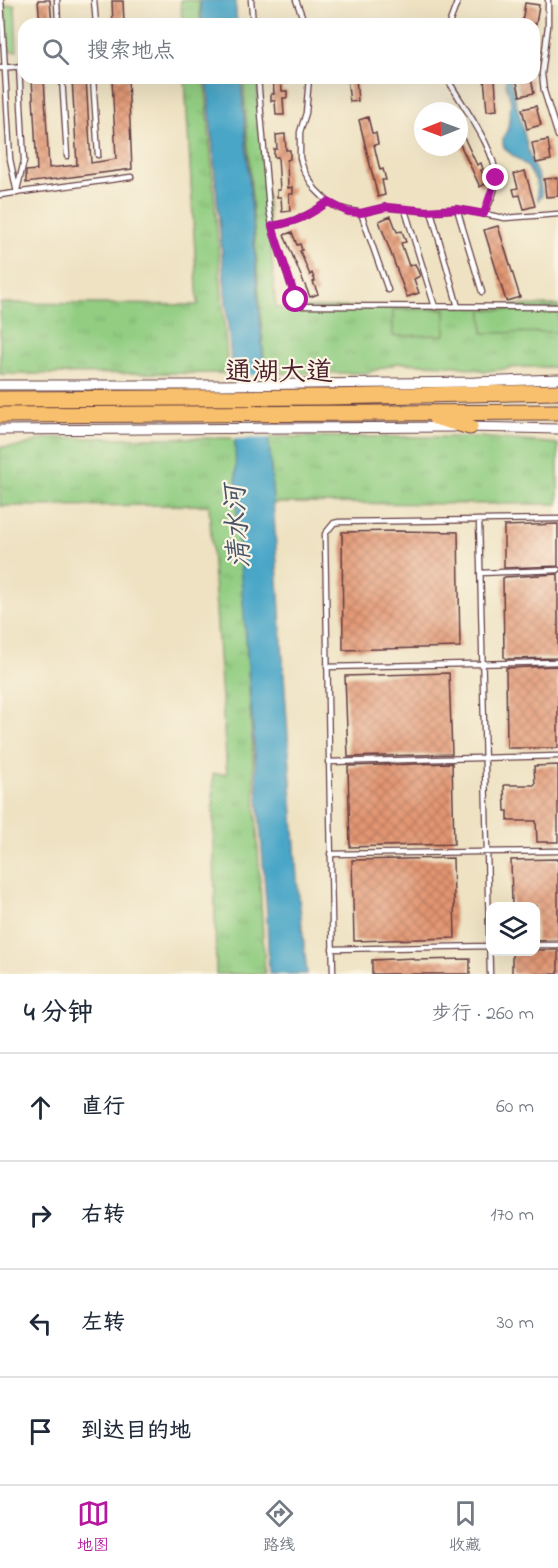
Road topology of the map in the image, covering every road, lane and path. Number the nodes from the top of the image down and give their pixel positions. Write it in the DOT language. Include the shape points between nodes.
graph roads {
  1 [pos="1,0"];
  2 [pos="57,0"];
  3 [pos="94,0"];
  4 [pos="251,0"];
  5 [pos="296,0"];
  6 [pos="458,0"];
  7 [pos="548,0"];
  8 [pos="58,18"];
  9 [pos="96,18"];
  10 [pos="252,18"];
  11 [pos="303,18"];
  12 [pos="451,18"];
  13 [pos="18,66"];
  14 [pos="2,68"];
  15 [pos="22,84"];
  16 [pos="62,84"];
  17 [pos="93,84"];
  18 [pos="259,84"];
  19 [pos="308,84"];
  20 [pos="451,84"];
  21 [pos="558,136"];
  22 [pos="99,155"];
  23 [pos="67,156"];
  24 [pos="130,177"];
  25 [pos="16,193"];
  26 [pos="0,195"];
  27 [pos="328,202"];
  28 [pos="457,209"];
  29 [pos="405,210"];
  30 [pos="431,211"];
  31 [pos="361,213"];
  32 [pos="484,214"];
  33 [pos="558,214"];
  34 [pos="272,226"];
  35 [pos="388,290"];
  36 [pos="482,292"];
  37 [pos="435,307"];
  38 [pos="458,307"];
  39 [pos="558,307"];
  40 [pos="558,379"];
  41 [pos="0,385"];
  42 [pos="558,386"];
  43 [pos="325,390"];
  44 [pos="220,391"];
  45 [pos="539,392"];
  46 [pos="558,392"];
  47 [pos="0,399"];
  48 [pos="417,412"];
  49 [pos="558,412"];
  50 [pos="0,415"];
  51 [pos="223,421"];
  52 [pos="470,427"];
  53 [pos="558,429"];
  54 [pos="0,430"];
  55 [pos="558,519"];
  56 [pos="479,520"];
  57 [pos="558,570"];
  58 [pos="480,573"];
  59 [pos="558,662"];
  60 [pos="482,664"];
  61 [pos="327,667"];
  62 [pos="558,756"];
  63 [pos="485,758"];
  64 [pos="328,762"];
  65 [pos="558,851"];
  66 [pos="487,852"];
  67 [pos="330,854"];
  68 [pos="489,902"];
  69 [pos="540,945"];
  70 [pos="558,945"];
  71 [pos="486,946"];
  72 [pos="332,949"];
  73 [pos="490,956"];
  74 [pos="333,974"];
  75 [pos="490,974"];
  1 -- 14 [label="lane"];
  2 -- 8 [label="lane"];
  3 -- 9 [label="lane"];
  4 -- 10 [label="lane"];
  5 -- 11 [label="lane"];
  6 -- 12 [label="lane"];
  7 -- 21 [label="lane" via="542,74"];
  13 -- 14 [label="lane"];
  14 -- 25 [label="lane"];
  15 -- 25 [label="lane" via="24,161"];
  16 -- 23 [label="lane"];
  17 -- 22 [label="lane"];
  18 -- 34 [label="lane"];
  19 -- 27 [label="lane" via="300,158 308,179"];
  20 -- 32 [label="lane" via="494,162 496,178"];
  24 -- 25 [label="lane"];
  25 -- 26 [label="lane"];
  27 -- 31 [label="lane" via="348,212"];
  27 -- 34 [label="lane" via="295,222"];
  28 -- 30 [label="lane"];
  28 -- 32 [label="lane"];
  28 -- 36 [label="lane"];
  29 -- 30 [label="lane"];
  29 -- 31 [label="lane" via="386,207"];
  29 -- 37 [label="lane"];
  30 -- 38 [label="lane"];
  31 -- 35 [label="lane"];
  32 -- 33 [label="lane" via="505,218"];
  34 -- 37 [label="lane" via="296,300 302,306"];
  37 -- 38 [label="lane"];
  38 -- 39 [label="lane"];
  40 -- 43 [label="street"];
  41 -- 44 [label="street"];
  42 -- 45 [label="main road"];
  43 -- 44 [label="main road, 通湖大道"];
  43 -- 45 [label="main road, 通湖大道"];
  44 -- 47 [label="main road, 通湖大道"];
  45 -- 46 [label="main road, 通湖大道"];
  48 -- 49 [label="main road, 通湖大道"];
  48 -- 51 [label="main road, 通湖大道" via="329,412"];
  48 -- 52 [label="main road"];
  50 -- 51 [label="main road, 通湖大道"];
  51 -- 52 [label="street" via="288,428"];
  51 -- 54 [label="street"];
  52 -- 53 [label="street"];
  55 -- 56 [label="lane"];
  56 -- 58 [label="lane"];
  56 -- 61 [label="lane" via="334,523 324,541"];
  57 -- 58 [label="lane"];
  58 -- 60 [label="lane"];
  59 -- 60 [label="lane"];
  60 -- 61 [label="lane"];
  60 -- 63 [label="lane"];
  61 -- 64 [label="lane"];
  62 -- 63 [label="lane"];
  63 -- 64 [label="lane"];
  63 -- 66 [label="lane"];
  64 -- 67 [label="lane"];
  65 -- 66 [label="lane"];
  66 -- 67 [label="lane"];
  66 -- 68 [label="lane"];
  67 -- 72 [label="lane"];
  69 -- 70 [label="lane"];
  71 -- 72 [label="lane"];
  72 -- 74 [label="lane"];
  73 -- 75 [label="lane"];
}
